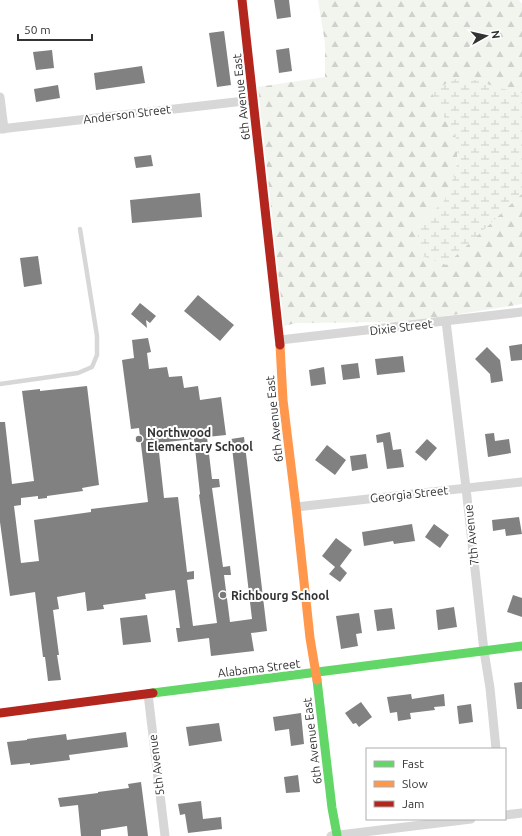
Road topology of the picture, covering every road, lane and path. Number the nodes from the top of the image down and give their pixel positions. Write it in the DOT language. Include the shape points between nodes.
graph roads {
  1 [pos="242,0"];
  2 [pos="0,97"];
  3 [pos="253,100"];
  4 [pos="2,129"];
  5 [pos="80,229"];
  6 [pos="522,312"];
  7 [pos="446,321"];
  8 [pos="280,340"];
  9 [pos="0,384"];
  10 [pos="522,482"];
  11 [pos="466,488"];
  12 [pos="296,507"];
  13 [pos="522,646"];
  14 [pos="484,651"];
  15 [pos="316,673"];
  16 [pos="148,694"];
  17 [pos="0,713"];
  18 [pos="496,748"];
  19 [pos="522,813"];
  20 [pos="506,815"];
  21 [pos="465,820"];
  22 [pos="383,833"];
  23 [pos="165,836"];
  24 [pos="334,836"];
  1 -- 3 [label="street, 6th Avenue East"];
  2 -- 4 [label="street"];
  3 -- 4 [label="street, Anderson Street"];
  3 -- 8 [label="street, 6th Avenue East"];
  5 -- 9 [label="lane" via="97,336 97,355 92,367 78,373"];
  6 -- 7 [label="street, Dixie Street"];
  7 -- 8 [label="street, Dixie Street"];
  7 -- 11 [label="street, 7th Avenue"];
  8 -- 12 [label="street, 6th Avenue East" via="284,406"];
  10 -- 11 [label="street, Georgia Street"];
  11 -- 12 [label="street, Georgia Street"];
  11 -- 14 [label="street, 7th Avenue"];
  12 -- 15 [label="street, 6th Avenue East"];
  13 -- 14 [label="street, Alabama Street"];
  14 -- 15 [label="street, Alabama Street"];
  14 -- 18 [label="street, 7th Avenue"];
  15 -- 16 [label="street, Alabama Street"];
  15 -- 24 [label="street, 6th Avenue East"];
  16 -- 17 [label="street, Alabama Street"];
  16 -- 23 [label="street, 5th Avenue"];
  19 -- 20 [label="street"];
  21 -- 22 [label="street"];
  22 -- 24 [label="street"];
}
